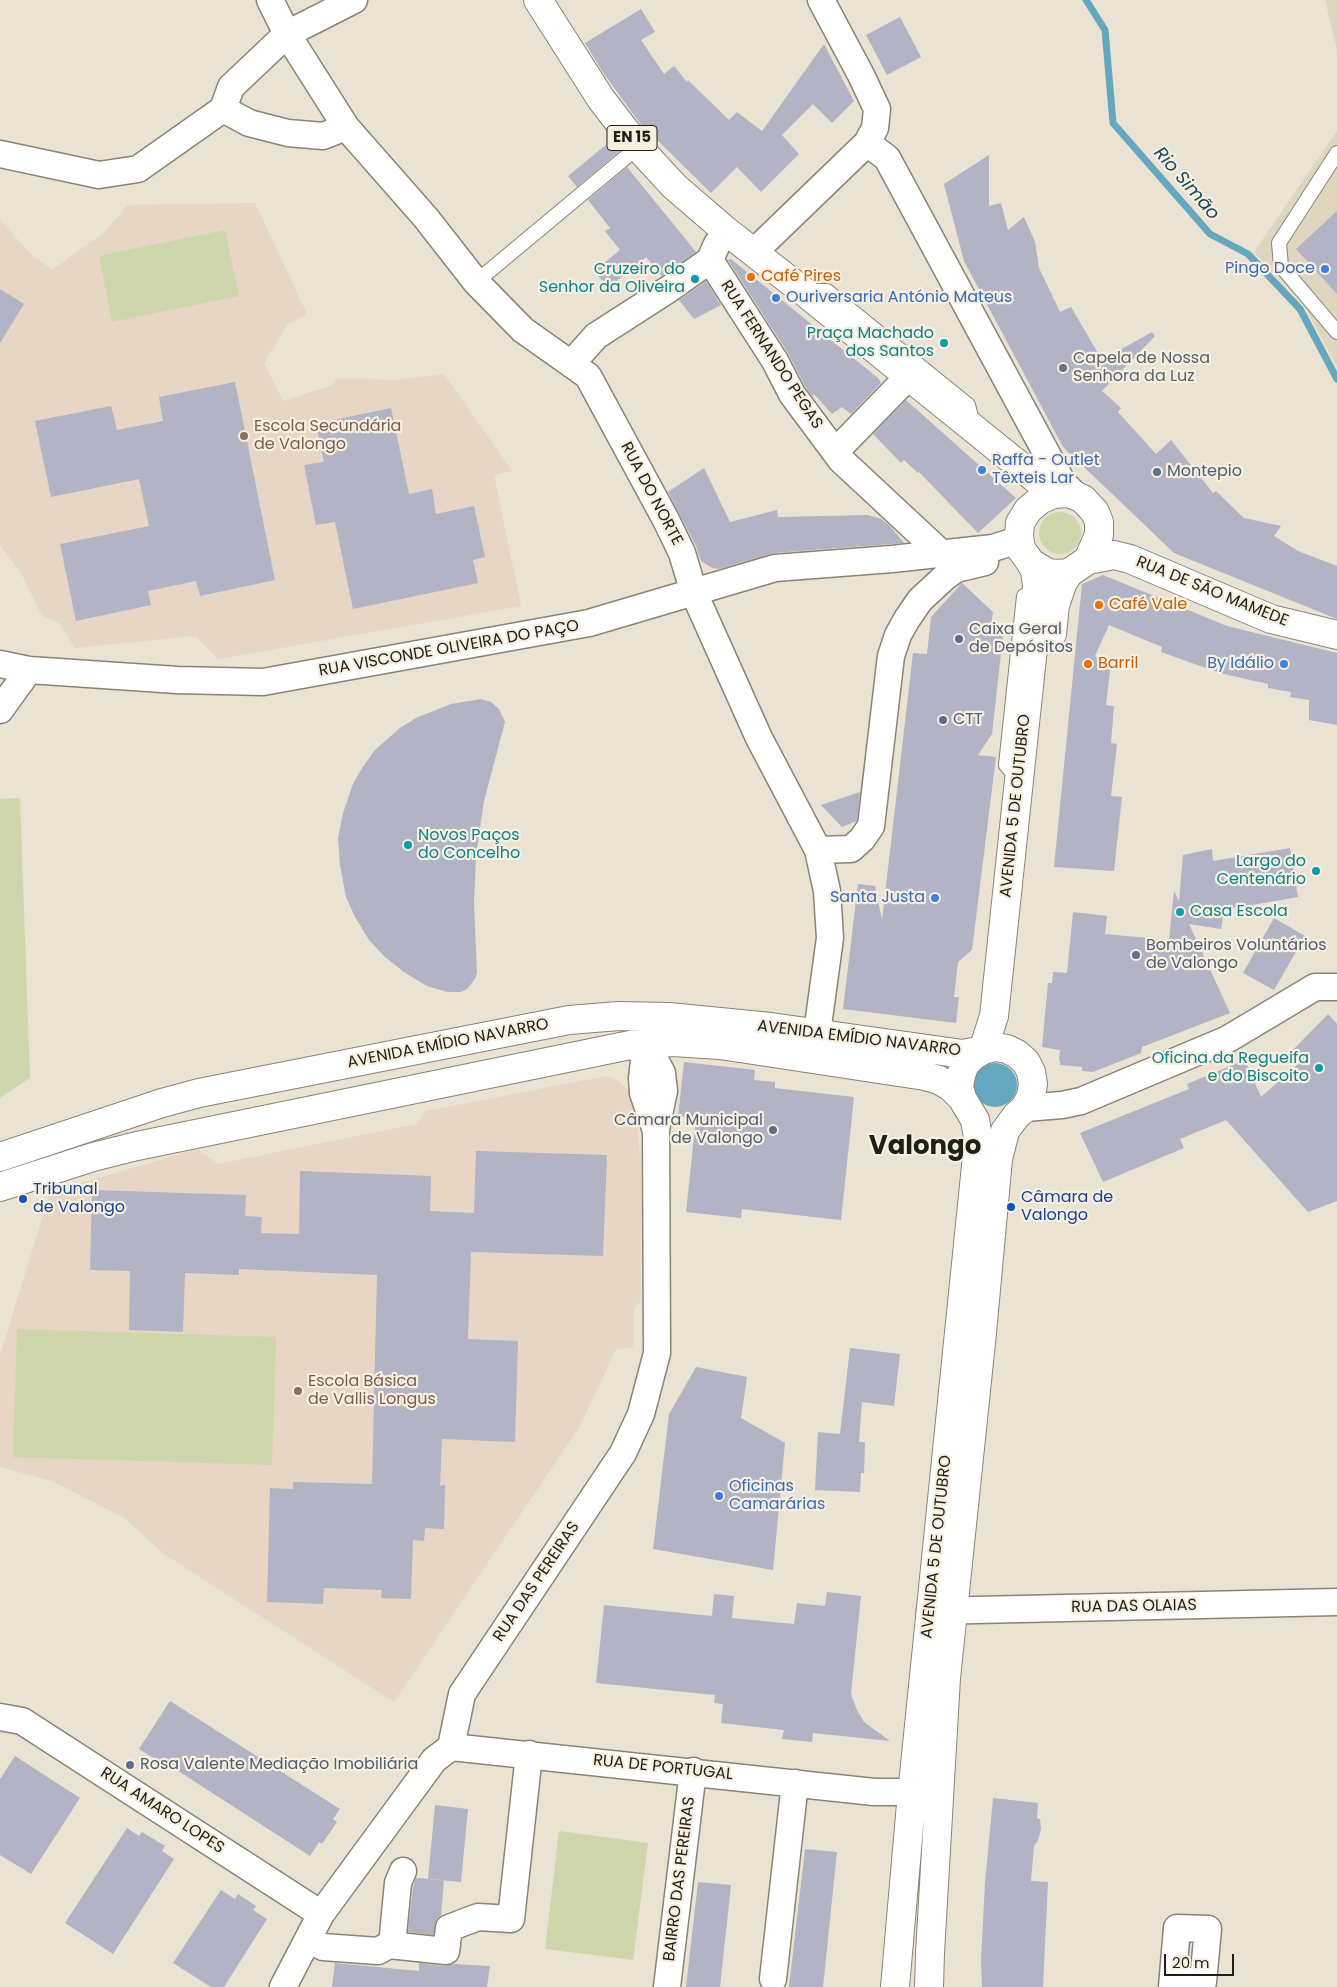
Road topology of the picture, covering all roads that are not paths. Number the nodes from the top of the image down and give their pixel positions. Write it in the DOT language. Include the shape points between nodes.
graph roads {
  1 [pos="270,0"];
  2 [pos="354,0"];
  3 [pos="538,0"];
  4 [pos="821,0"];
  5 [pos="287,34"];
  6 [pos="223,108"];
  7 [pos="346,127"];
  8 [pos="868,143"];
  9 [pos="638,147"];
  10 [pos="1337,153"];
  11 [pos="0,154"];
  12 [pos="725,230"];
  13 [pos="754,252"];
  14 [pos="710,260"];
  15 [pos="476,282"];
  16 [pos="803,291"];
  17 [pos="1337,332"];
  18 [pos="571,364"];
  19 [pos="908,377"];
  20 [pos="985,438"];
  21 [pos="835,452"];
  22 [pos="1072,494"];
  23 [pos="1028,510"];
  24 [pos="1019,536"];
  25 [pos="942,554"];
  26 [pos="892,559"];
  27 [pos="1079,566"];
  28 [pos="1034,571"];
  29 [pos="694,593"];
  30 [pos="920,600"];
  31 [pos="1337,635"];
  32 [pos="0,664"];
  33 [pos="28,670"];
  34 [pos="0,710"];
  35 [pos="851,849"];
  36 [pos="818,850"];
  37 [pos="830,938"];
  38 [pos="1337,986"];
  39 [pos="645,1016"];
  40 [pos="817,1033"];
  41 [pos="646,1043"];
  42 [pos="983,1050"];
  43 [pos="1017,1054"];
  44 [pos="251,1083"];
  45 [pos="965,1104"];
  46 [pos="1021,1112"];
  47 [pos="259,1121"];
  48 [pos="0,1157"];
  49 [pos="0,1187"];
  50 [pos="1337,1602"];
  51 [pos="942,1611"];
  52 [pos="0,1717"];
  53 [pos="452,1747"];
  54 [pos="529,1754"];
  55 [pos="916,1757"];
  56 [pos="693,1771"];
  57 [pos="795,1782"];
  58 [pos="874,1792"];
  59 [pos="912,1793"];
  60 [pos="906,1858"];
  61 [pos="403,1870"];
  62 [pos="934,1879"];
  63 [pos="322,1914"];
  64 [pos="308,1938"];
  65 [pos="392,1945"];
  66 [pos="773,1979"];
  67 [pos="283,1987"];
  68 [pos="667,1987"];
  69 [pos="895,1987"];
  70 [pos="929,1987"];
  1 -- 5 [label="street, RUA DO NORTE"];
  2 -- 5 [label="street"];
  3 -- 9 [label="main road, EN 15" via="601,99"];
  4 -- 8 [label="street" via="877,109 875,128"];
  5 -- 6 [label="street" via="231,87"];
  5 -- 7 [label="street, RUA DO NORTE"];
  6 -- 7 [label="street" via="249,123 288,133 323,136"];
  6 -- 11 [label="street" via="138,169 99,175"];
  7 -- 15 [label="street, RUA DO NORTE" via="426,218"];
  8 -- 13 [label="street"];
  8 -- 22 [label="street" via="888,158 1062,482"];
  9 -- 12 [label="main road, EN 15" via="674,186"];
  9 -- 15 [label="lane"];
  10 -- 17 [label="lane" via="1279,243 1281,266"];
  12 -- 13 [label="main road, EN 15"];
  12 -- 14 [label="street"];
  13 -- 16 [label="main road"];
  14 -- 18 [label="street" via="596,336"];
  14 -- 21 [label="street, RUA FERNANDO PEGAS" via="775,361 792,394"];
  15 -- 18 [label="street, RUA DO NORTE" via="523,330"];
  16 -- 19 [label="main road"];
  16 -- 20 [label="lane" via="827,291 968,405"];
  18 -- 29 [label="street, RUA DO NORTE" via="588,376 666,520 682,553"];
  19 -- 20 [label="main road"];
  19 -- 21 [label="street"];
  20 -- 22 [label="main road" via="1046,488"];
  20 -- 23 [label="main road" via="1020,469 1027,485"];
  21 -- 25 [label="street, RUA FERNANDO PEGAS"];
  22 -- 23 [label="main road" via="1047,496"];
  22 -- 27 [label="main road" via="1083,499 1099,522 1097,542"];
  23 -- 24 [label="main road" via="1020,523"];
  24 -- 25 [label="street, RUA VISCONDE OLIVEIRA DO PAÇO" via="994,548"];
  24 -- 28 [label="main road" via="1021,549"];
  25 -- 26 [label="street, RUA VISCONDE OLIVEIRA DO PAÇO"];
  26 -- 29 [label="street, RUA VISCONDE OLIVEIRA DO PAÇO" via="775,568"];
  26 -- 30 [label="street" via="920,575 923,583"];
  27 -- 28 [label="main road" via="1058,574"];
  27 -- 31 [label="main road, RUA DE SÃO MAMEDE" via="1114,555 1130,559 1271,619"];
  27 -- 43 [label="main road, AVENIDA 5 DE OUTUBRO" via="1063,582 1055,605 1008,1021"];
  28 -- 30 [label="street" via="991,562 972,564 956,569"];
  28 -- 42 [label="main road, AVENIDA 5 DE OUTUBRO" via="1038,595 1035,630 994,1016"];
  29 -- 33 [label="street, RUA VISCONDE OLIVEIRA DO PAÇO" via="589,623 262,682"];
  29 -- 36 [label="street, RUA DO NORTE" via="759,738"];
  30 -- 35 [label="street" via="898,635 891,656 871,826"];
  32 -- 33 [label="street, RUA VISCONDE OLIVEIRA DO PAÇO"];
  33 -- 34 [label="street"];
  35 -- 36 [label="street"];
  35 -- 37 [label="street, RUA DO NORTE" via="839,876"];
  36 -- 37 [label="street, RUA DO NORTE" via="827,891"];
  37 -- 40 [label="street, RUA DO NORTE"];
  38 -- 46 [label="street" via="1316,987 1228,1040 1081,1100"];
  39 -- 40 [label="main road, AVENIDA EMÍDIO NAVARRO"];
  39 -- 41 [label="main road"];
  39 -- 44 [label="main road, AVENIDA EMÍDIO NAVARRO" via="570,1020"];
  40 -- 42 [label="main road, AVENIDA EMÍDIO NAVARRO" via="963,1054"];
  41 -- 45 [label="main road, AVENIDA EMÍDIO NAVARRO" via="720,1046 925,1076 951,1086"];
  41 -- 47 [label="main road, AVENIDA EMÍDIO NAVARRO"];
  41 -- 53 [label="street, RUA DAS PEREIRAS" via="662,1073 664,1091 656,1129 657,1353 641,1414 624,1453 462,1694"];
  42 -- 43 [label="main road" via="1001,1048"];
  42 -- 45 [label="main road, AVENIDA 5 DE OUTUBRO" via="965,1064 961,1075 959,1086"];
  43 -- 46 [label="main road, AVENIDA 5 DE OUTUBRO" via="1026,1062 1034,1084 1032,1096"];
  44 -- 47 [label="main road"];
  44 -- 48 [label="main road, AVENIDA EMÍDIO NAVARRO" via="162,1103"];
  45 -- 46 [label="main road" via="979,1117 991,1121 1004,1120"];
  45 -- 51 [label="main road, AVENIDA 5 DE OUTUBRO" via="975,1120 978,1137"];
  46 -- 51 [label="main road, AVENIDA 5 DE OUTUBRO" via="1006,1131 998,1159 982,1333"];
  47 -- 49 [label="main road, AVENIDA EMÍDIO NAVARRO" via="93,1157"];
  50 -- 51 [label="street, RUA DAS OLAIAS"];
  51 -- 55 [label="main road, AVENIDA 5 DE OUTUBRO"];
  51 -- 62 [label="main road, AVENIDA 5 DE OUTUBRO" via="946,1678"];
  52 -- 63 [label="street, RUA AMARO LOPES" via="22,1721"];
  53 -- 54 [label="street, RUA DE PORTUGAL"];
  53 -- 63 [label="street" via="434,1760"];
  54 -- 56 [label="street, RUA DE PORTUGAL"];
  54 -- 65 [label="street" via="511,1919 478,1917 449,1928 446,1951"];
  55 -- 58 [label="street" via="896,1781"];
  55 -- 59 [label="main road, AVENIDA 5 DE OUTUBRO"];
  56 -- 57 [label="street, RUA DE PORTUGAL"];
  56 -- 68 [label="street, BAIRRO DAS PEREIRAS"];
  57 -- 58 [label="street, RUA DE PORTUGAL"];
  57 -- 66 [label="street"];
  58 -- 59 [label="street, RUA DE PORTUGAL"];
  58 -- 60 [label="street" via="886,1799 896,1813 900,1828 899,1847"];
  59 -- 60 [label="main road, AVENIDA 5 DE OUTUBRO"];
  59 -- 62 [label="street" via="924,1799 930,1809 927,1866"];
  60 -- 69 [label="main road, AVENIDA 5 DE OUTUBRO"];
  61 -- 65 [label="street" via="398,1883"];
  62 -- 70 [label="main road, AVENIDA 5 DE OUTUBRO"];
  63 -- 64 [label="street"];
  64 -- 65 [label="street" via="323,1947 378,1952"];
  64 -- 67 [label="street"];
}
